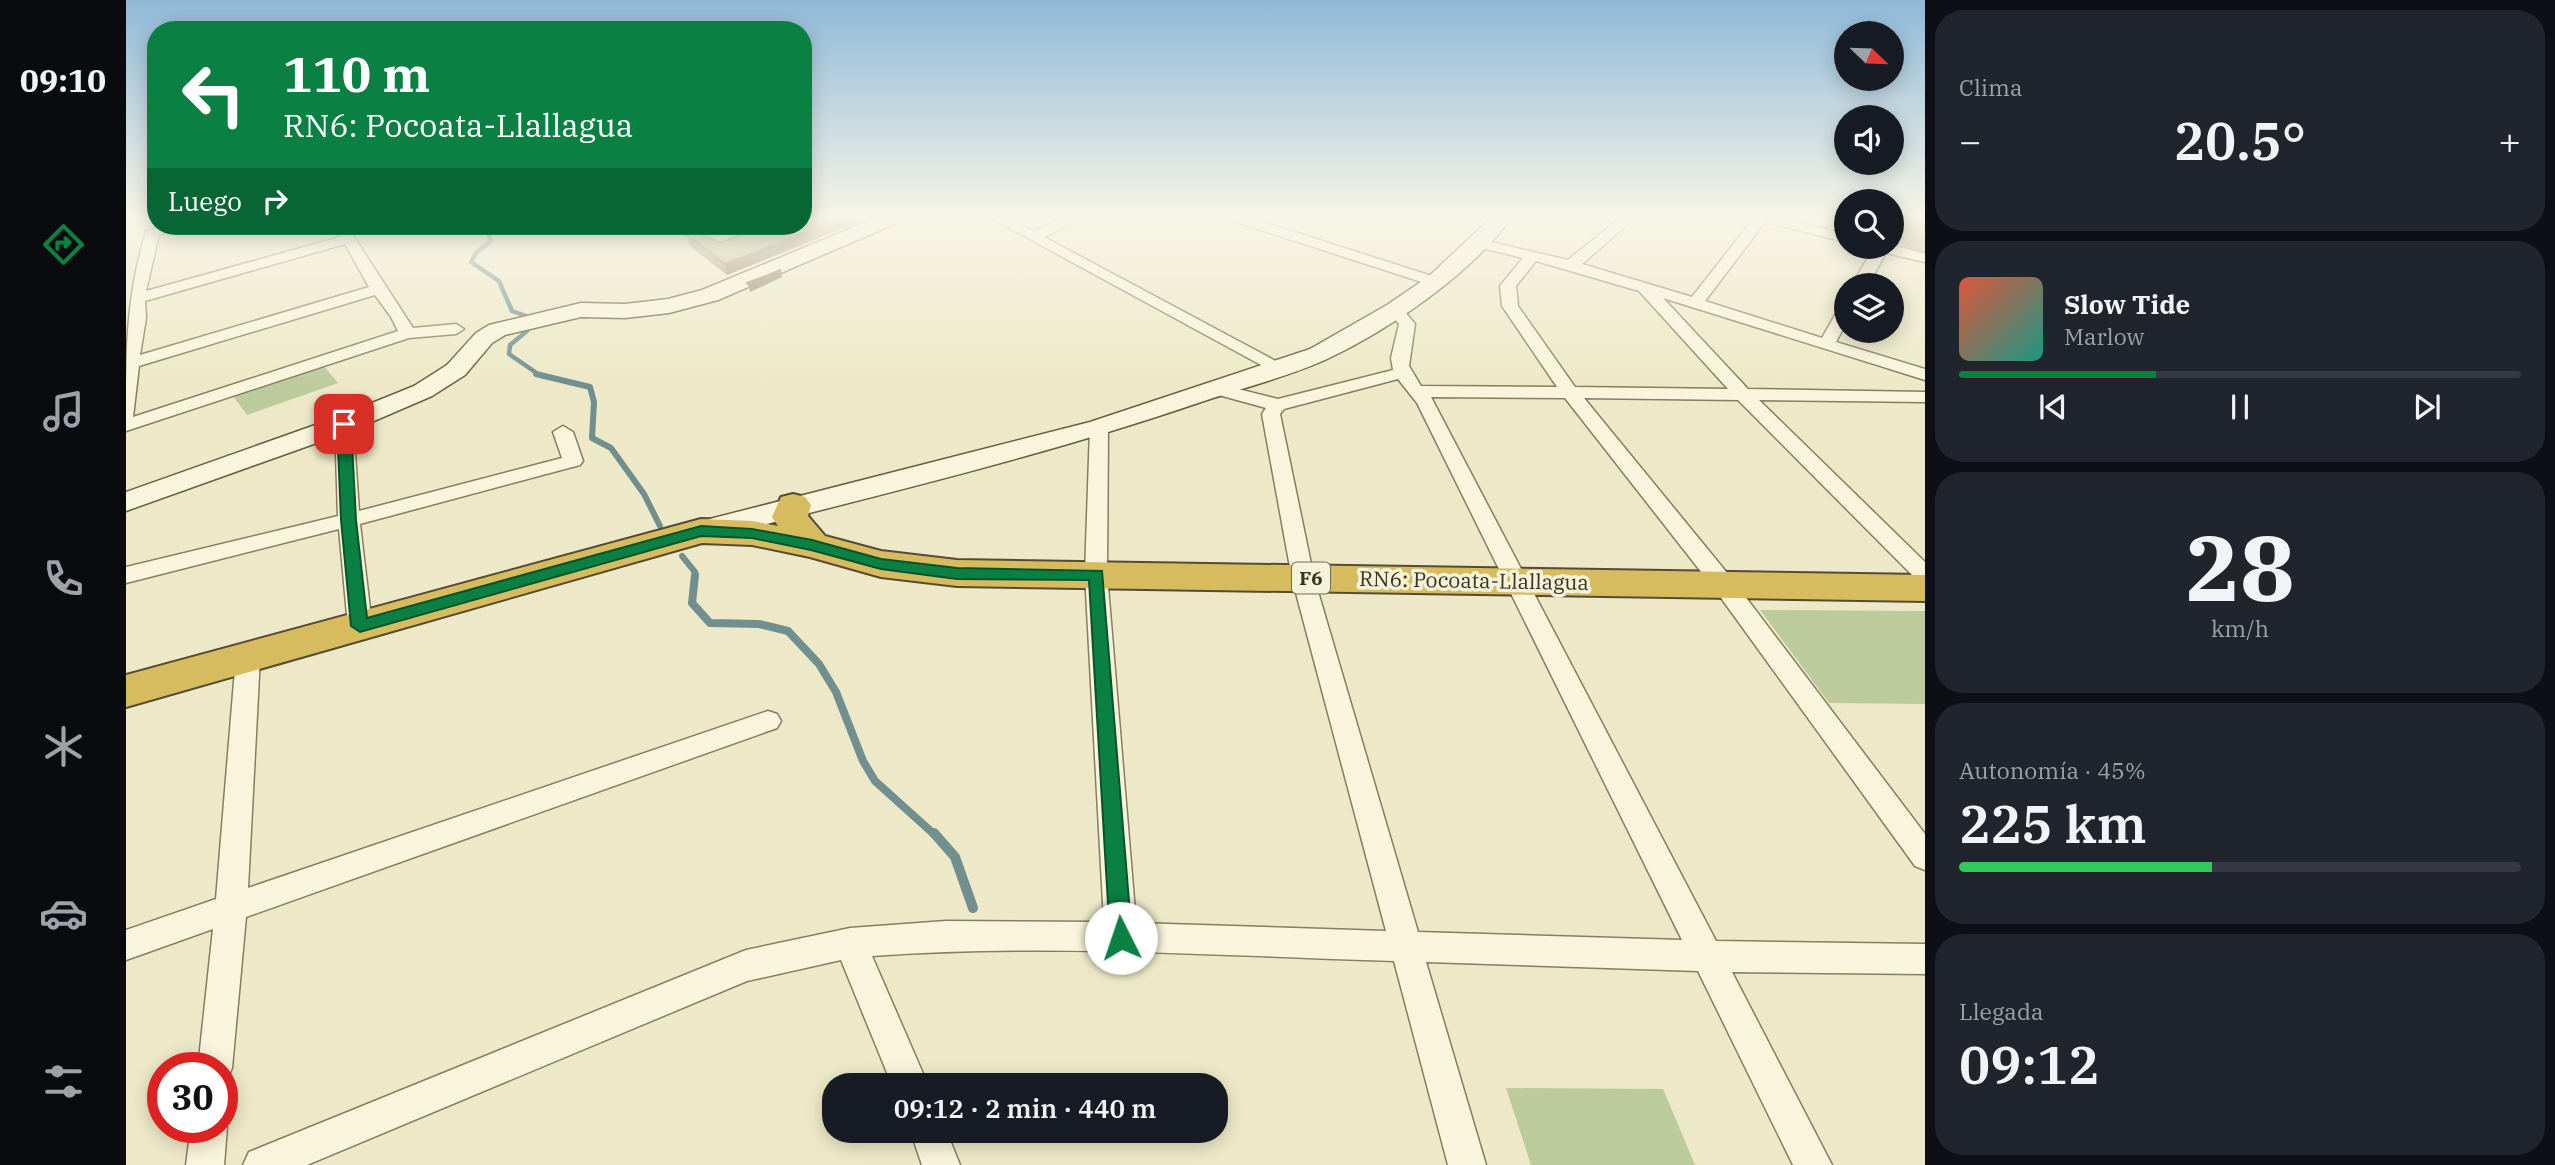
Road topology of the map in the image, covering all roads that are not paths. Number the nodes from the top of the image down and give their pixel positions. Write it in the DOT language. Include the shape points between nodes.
graph roads {
  1 [pos="141,272"];
  2 [pos="217,272"];
  3 [pos="368,272"];
  4 [pos="763,272"];
  5 [pos="1102,272"];
  6 [pos="1406,272"];
  7 [pos="1446,272"];
  8 [pos="1519,272"];
  9 [pos="1595,272"];
  10 [pos="1720,272"];
  11 [pos="1436,282"];
  12 [pos="1644,287"];
  13 [pos="378,289"];
  14 [pos="137,298"];
  15 [pos="1694,305"];
  16 [pos="1395,310"];
  17 [pos="456,329"];
  18 [pos="1834,331"];
  19 [pos="407,333"];
  20 [pos="1826,345"];
  21 [pos="130,352"];
  22 [pos="1278,367"];
  23 [pos="1903,368"];
  24 [pos="1925,375"];
  25 [pos="1409,382"];
  26 [pos="1214,388"];
  27 [pos="1925,388"];
  28 [pos="1570,393"];
  29 [pos="1743,396"];
  30 [pos="1925,397"];
  31 [pos="1278,405"];
  32 [pos="126,413"];
  33 [pos="344,424"];
  34 [pos="1099,428"];
  35 [pos="563,432"];
  36 [pos="126,502"];
  37 [pos="793,505"];
  38 [pos="349,520"];
  39 [pos="701,531"];
  40 [pos="812,545"];
  41 [pos="1096,574"];
  42 [pos="126,575"];
  43 [pos="1925,575"];
  44 [pos="1303,578"];
  45 [pos="1516,581"];
  46 [pos="1724,585"];
  47 [pos="1925,588"];
  48 [pos="360,626"];
  49 [pos="247,657"];
  50 [pos="126,691"];
  51 [pos="768,721"];
  52 [pos="1925,857"];
  53 [pos="231,910"];
  54 [pos="1121,938"];
  55 [pos="850,943"];
  56 [pos="126,945"];
  57 [pos="1404,947"];
  58 [pos="1708,956"];
  59 [pos="1925,960"];
  60 [pos="217,1052"];
  61 [pos="905,1073"];
  62 [pos="207,1143"];
  63 [pos="933,1143"];
  64 [pos="205,1165"];
  65 [pos="262,1165"];
  66 [pos="941,1165"];
  67 [pos="1467,1165"];
  68 [pos="1813,1165"];
  1 -- 14 [label="street"];
  2 -- 14 [label="street"];
  3 -- 13 [label="street"];
  4 -- 33 [label="street" via="669,306 581,310 497,330 456,370 423,391"];
  5 -- 22 [label="street"];
  6 -- 11 [label="street"];
  7 -- 11 [label="street"];
  8 -- 28 [label="street" via="1508,286 1510,306"];
  9 -- 12 [label="street"];
  10 -- 15 [label="street"];
  11 -- 16 [label="street"];
  12 -- 15 [label="street"];
  12 -- 29 [label="street"];
  13 -- 19 [label="street"];
  13 -- 21 [label="street"];
  14 -- 21 [label="street" via="138,318"];
  15 -- 20 [label="street"];
  16 -- 22 [label="street" via="1318,354"];
  16 -- 25 [label="street" via="1407,324 1397,361"];
  17 -- 19 [label="street"];
  18 -- 20 [label="street"];
  19 -- 32 [label="street"];
  20 -- 23 [label="street"];
  21 -- 32 [label="street"];
  22 -- 26 [label="street"];
  23 -- 24 [label="street"];
  23 -- 27 [label="street"];
  25 -- 28 [label="street"];
  25 -- 31 [label="street"];
  25 -- 45 [label="street" via="1425,401"];
  26 -- 31 [label="street"];
  26 -- 34 [label="street"];
  28 -- 29 [label="street"];
  28 -- 46 [label="street"];
  29 -- 30 [label="street"];
  29 -- 43 [label="street"];
  31 -- 44 [label="street" via="1271,415"];
  33 -- 36 [label="street"];
  33 -- 38 [label="street"];
  34 -- 37 [label="street"];
  34 -- 41 [label="street"];
  35 -- 38 [label="street" via="573,460"];
  37 -- 39 [label="street"];
  37 -- 40 [label="highway" via="790,517"];
  38 -- 42 [label="street"];
  38 -- 48 [label="street"];
  39 -- 40 [label="highway, RN6: Pocoata-Llallagua / F6" via="752,533"];
  39 -- 48 [label="highway, RN6: Pocoata-Llallagua / F6"];
  40 -- 41 [label="highway, RN6: Pocoata-Llallagua / F6" via="881,564 957,573"];
  41 -- 44 [label="highway, RN6: Pocoata-Llallagua / F6"];
  41 -- 54 [label="street"];
  44 -- 45 [label="highway, RN6: Pocoata-Llallagua / F6"];
  44 -- 57 [label="street"];
  45 -- 46 [label="highway, RN6: Pocoata-Llallagua / F6"];
  45 -- 58 [label="street"];
  46 -- 47 [label="highway, RN6: Pocoata-Llallagua / F6"];
  46 -- 52 [label="street"];
  48 -- 49 [label="highway, RN6: Pocoata-Llallagua / F6"];
  49 -- 50 [label="highway, RN6: Pocoata-Llallagua / F6"];
  49 -- 53 [label="street"];
  51 -- 53 [label="street"];
  53 -- 56 [label="street"];
  53 -- 60 [label="street"];
  54 -- 55 [label="street" via="946,936"];
  54 -- 57 [label="street"];
  55 -- 61 [label="street"];
  55 -- 65 [label="street" via="746,966"];
  57 -- 58 [label="street"];
  57 -- 67 [label="street"];
  58 -- 59 [label="street"];
  58 -- 68 [label="street"];
  62 -- 64 [label="street"];
  63 -- 66 [label="street"];
}
